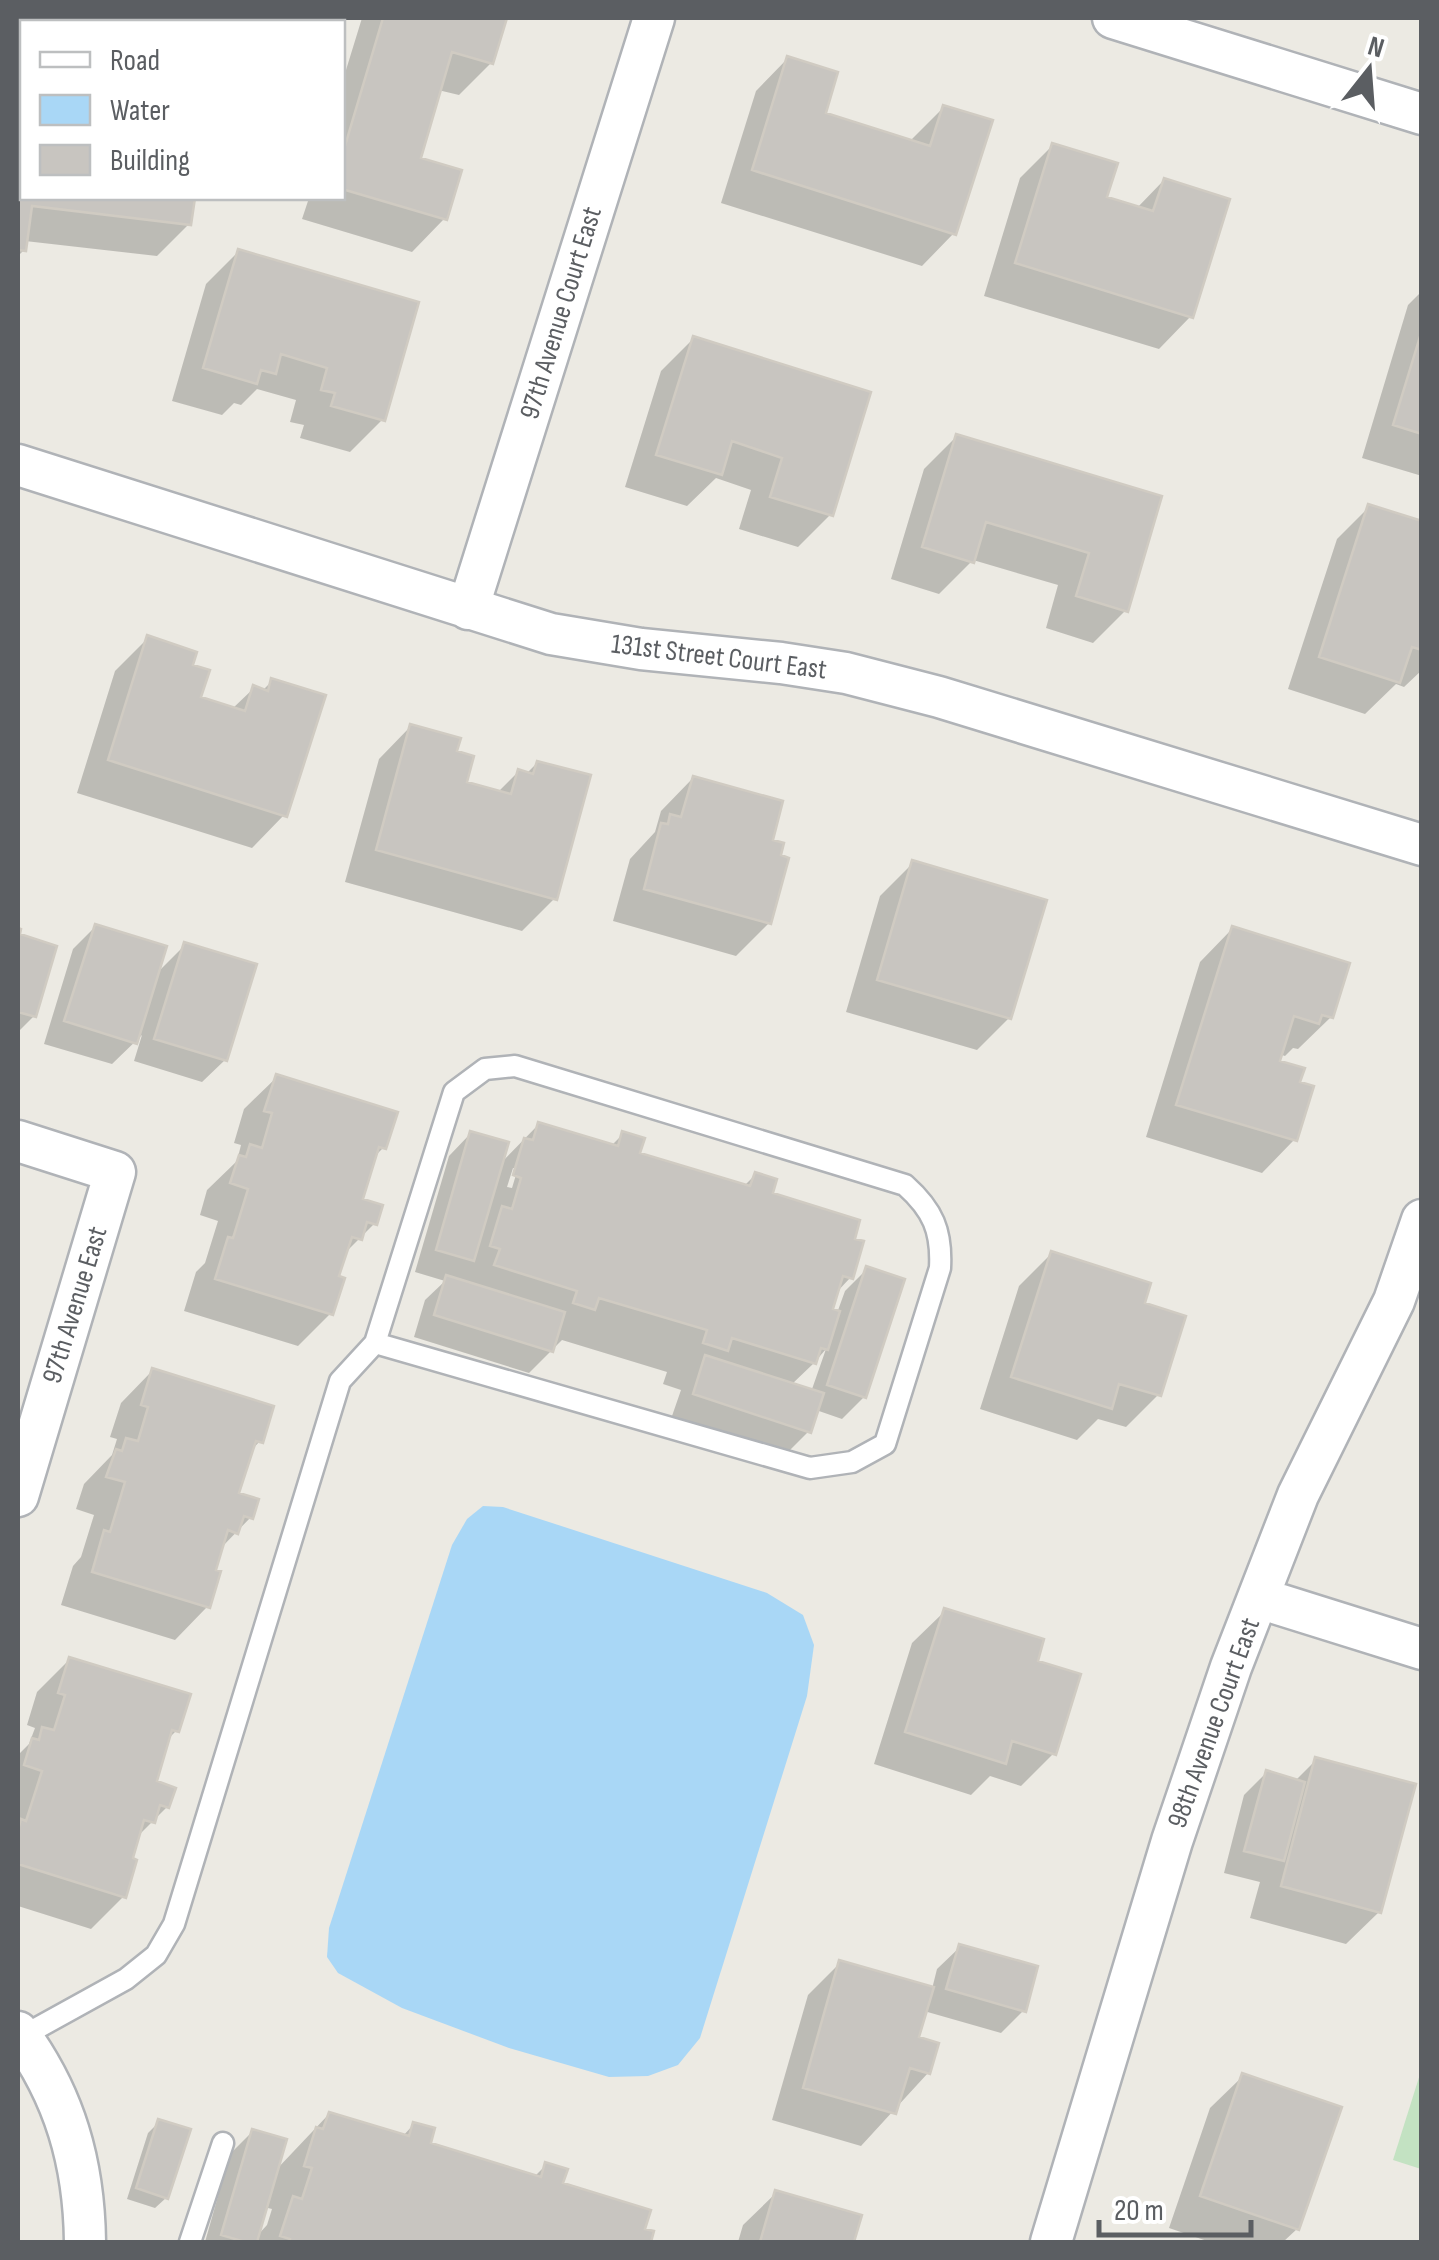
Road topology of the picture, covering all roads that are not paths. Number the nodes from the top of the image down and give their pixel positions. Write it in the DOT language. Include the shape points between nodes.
graph roads {
  1 [pos="654,18"];
  2 [pos="1112,18"];
  3 [pos="1422,114"];
  4 [pos="18,465"];
  5 [pos="468,610"];
  6 [pos="1422,846"];
  7 [pos="18,1141"];
  8 [pos="1422,1220"];
  9 [pos="376,1342"];
  10 [pos="18,1496"];
  11 [pos="1258,1598"];
  12 [pos="1422,1648"];
  13 [pos="20,2034"];
  14 [pos="222,2142"];
  15 [pos="85,2242"];
  16 [pos="190,2242"];
  17 [pos="1051,2242"];
  1 -- 5 [label="street, 97th Avenue Court East"];
  2 -- 3 [label="street"];
  4 -- 5 [label="street, 131st Street Court East"];
  5 -- 6 [label="street, 131st Street Court East" via="587,640 846,673"];
  7 -- 10 [label="street, 97th Avenue East" via="115,1172"];
  8 -- 11 [label="street, 98th Avenue Court East" via="1394,1302 1298,1495"];
  9 -- 9 [label="lane" via="454,1092 485,1069 514,1066 905,1185 924,1202 942,1240 940,1268 885,1444 852,1462 810,1468"];
  9 -- 13 [label="lane" via="340,1381 174,1924 156,1955 126,1979"];
  11 -- 12 [label="street"];
  11 -- 17 [label="street, 98th Avenue Court East" via="1172,1841"];
  13 -- 15 [label="street" via="73,2137"];
  14 -- 16 [label="lane"];
}
